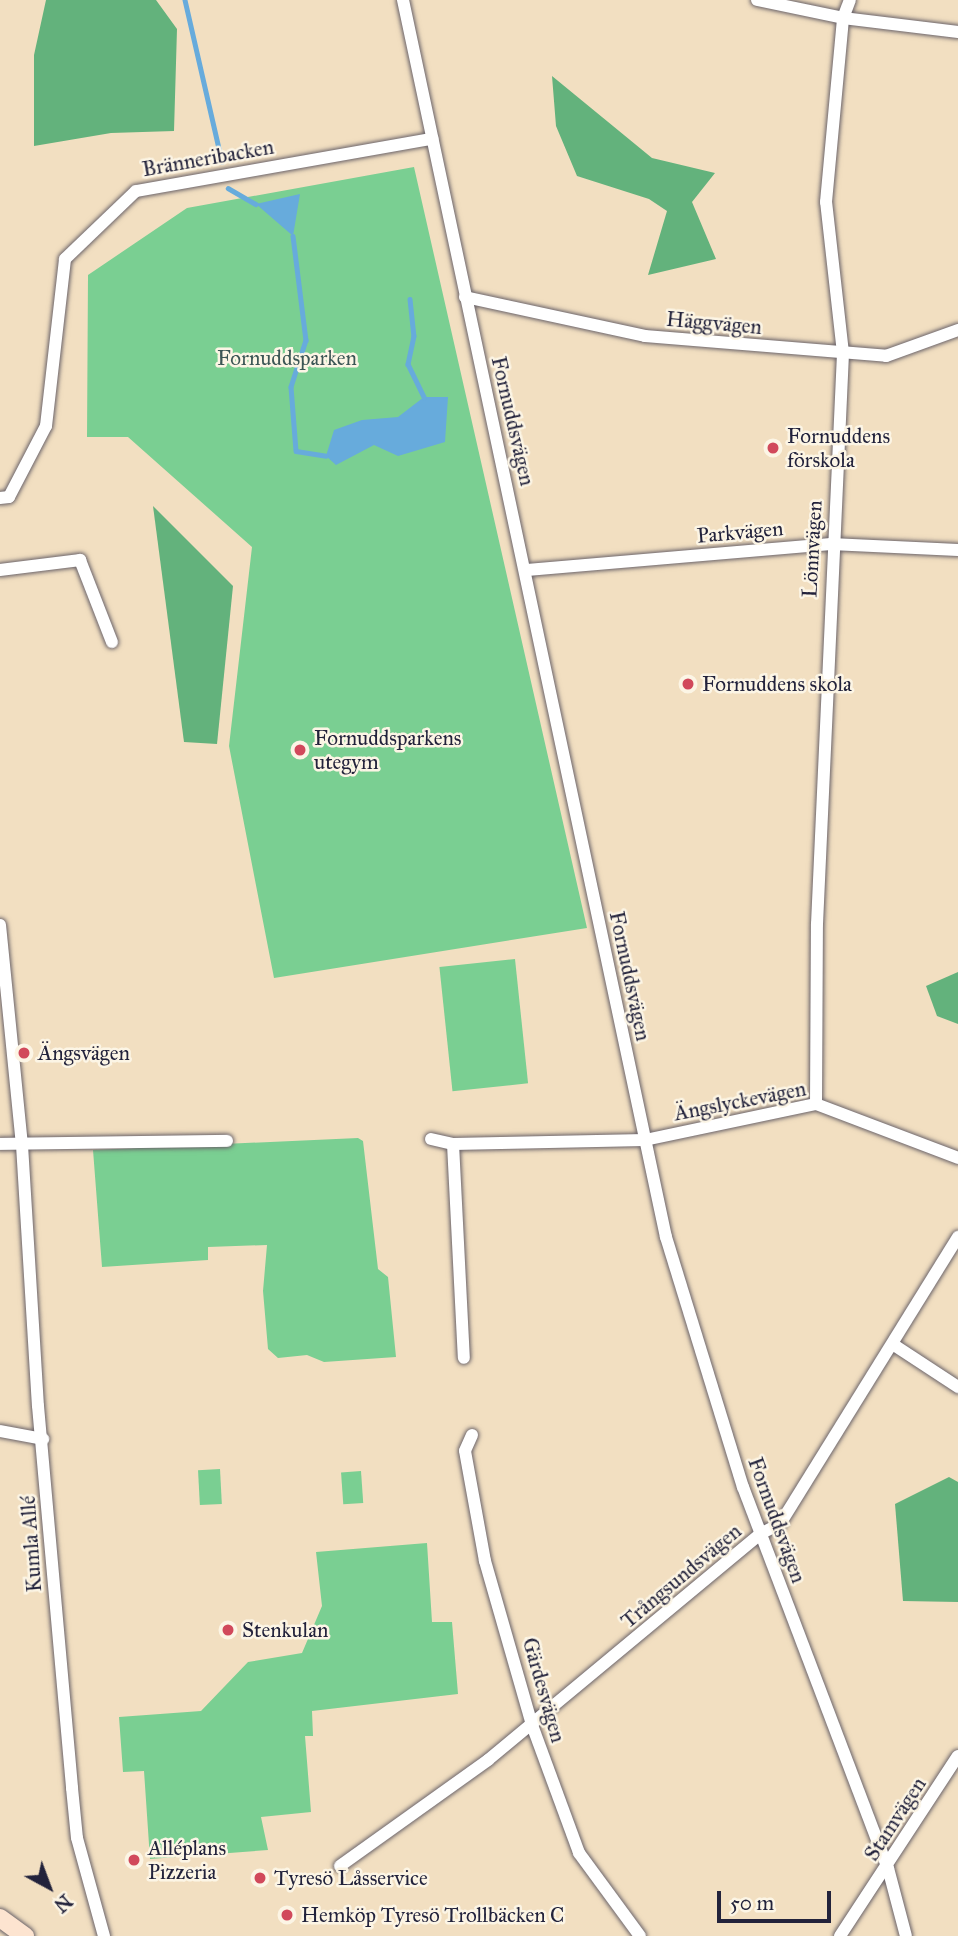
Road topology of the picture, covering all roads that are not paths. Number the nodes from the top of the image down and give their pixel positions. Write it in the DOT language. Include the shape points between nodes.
graph roads {
  1 [pos="403,0"];
  2 [pos="757,0"];
  3 [pos="850,0"];
  4 [pos="843,18"];
  5 [pos="958,32"];
  6 [pos="432,139"];
  7 [pos="465,297"];
  8 [pos="958,330"];
  9 [pos="843,353"];
  10 [pos="0,498"];
  11 [pos="831,544"];
  12 [pos="958,550"];
  13 [pos="0,570"];
  14 [pos="527,570"];
  15 [pos="112,642"];
  16 [pos="0,925"];
  17 [pos="816,1104"];
  18 [pos="431,1139"];
  19 [pos="645,1140"];
  20 [pos="227,1141"];
  21 [pos="0,1144"];
  22 [pos="453,1144"];
  23 [pos="23,1145"];
  24 [pos="958,1158"];
  25 [pos="958,1237"];
  26 [pos="894,1345"];
  27 [pos="464,1358"];
  28 [pos="958,1387"];
  29 [pos="0,1430"];
  30 [pos="472,1436"];
  31 [pos="43,1439"];
  32 [pos="761,1534"];
  33 [pos="531,1725"];
  34 [pos="958,1756"];
  35 [pos="340,1866"];
  36 [pos="888,1868"];
  37 [pos="0,1918"];
  38 [pos="0,1927"];
  39 [pos="9,1936"];
  40 [pos="25,1936"];
  41 [pos="104,1936"];
  42 [pos="640,1936"];
  43 [pos="840,1936"];
  44 [pos="906,1936"];
  1 -- 6 [label="street, Fornuddsvägen"];
  2 -- 4 [label="street"];
  3 -- 4 [label="street, Lönnvägen"];
  4 -- 5 [label="street"];
  4 -- 9 [label="street, Lönnvägen" via="826,202"];
  6 -- 7 [label="street, Fornuddsvägen"];
  6 -- 10 [label="street, Bränneribacken" via="136,191 65,259 46,426 9,497"];
  7 -- 9 [label="street, Häggvägen" via="645,336"];
  7 -- 14 [label="street, Fornuddsvägen"];
  8 -- 9 [label="street, Häggvägen" via="886,356"];
  9 -- 11 [label="street, Lönnvägen"];
  11 -- 12 [label="street, Parkvägen"];
  11 -- 14 [label="street, Parkvägen"];
  11 -- 17 [label="street, Lönnvägen" via="817,924"];
  13 -- 15 [label="street" via="80,560"];
  14 -- 19 [label="street, Fornuddsvägen"];
  16 -- 23 [label="street, Kumla Allé"];
  17 -- 19 [label="street, Ängslyckevägen"];
  17 -- 24 [label="street, Ängslyckevägen"];
  18 -- 22 [label="street"];
  19 -- 22 [label="street"];
  19 -- 32 [label="street, Fornuddsvägen" via="666,1237"];
  20 -- 23 [label="street"];
  21 -- 23 [label="street"];
  22 -- 27 [label="street"];
  23 -- 31 [label="street, Kumla Allé"];
  25 -- 26 [label="street, Trångsundsvägen"];
  26 -- 28 [label="street"];
  26 -- 32 [label="street, Trångsundsvägen" via="780,1524"];
  29 -- 31 [label="street"];
  30 -- 33 [label="street, Gärdesvägen" via="465,1451 485,1561"];
  31 -- 41 [label="street, Kumla Allé" via="77,1838"];
  32 -- 33 [label="street, Trångsundsvägen"];
  32 -- 36 [label="street, Fornuddsvägen"];
  33 -- 35 [label="street, Trångsundsvägen"];
  33 -- 42 [label="street, Gärdesvägen" via="579,1853"];
  34 -- 36 [label="street, Stamvägen"];
  36 -- 43 [label="street, Stamvägen"];
  36 -- 44 [label="street, Fornuddsvägen"];
  37 -- 40 [label="main road"];
  38 -- 39 [label="main road"];
}
